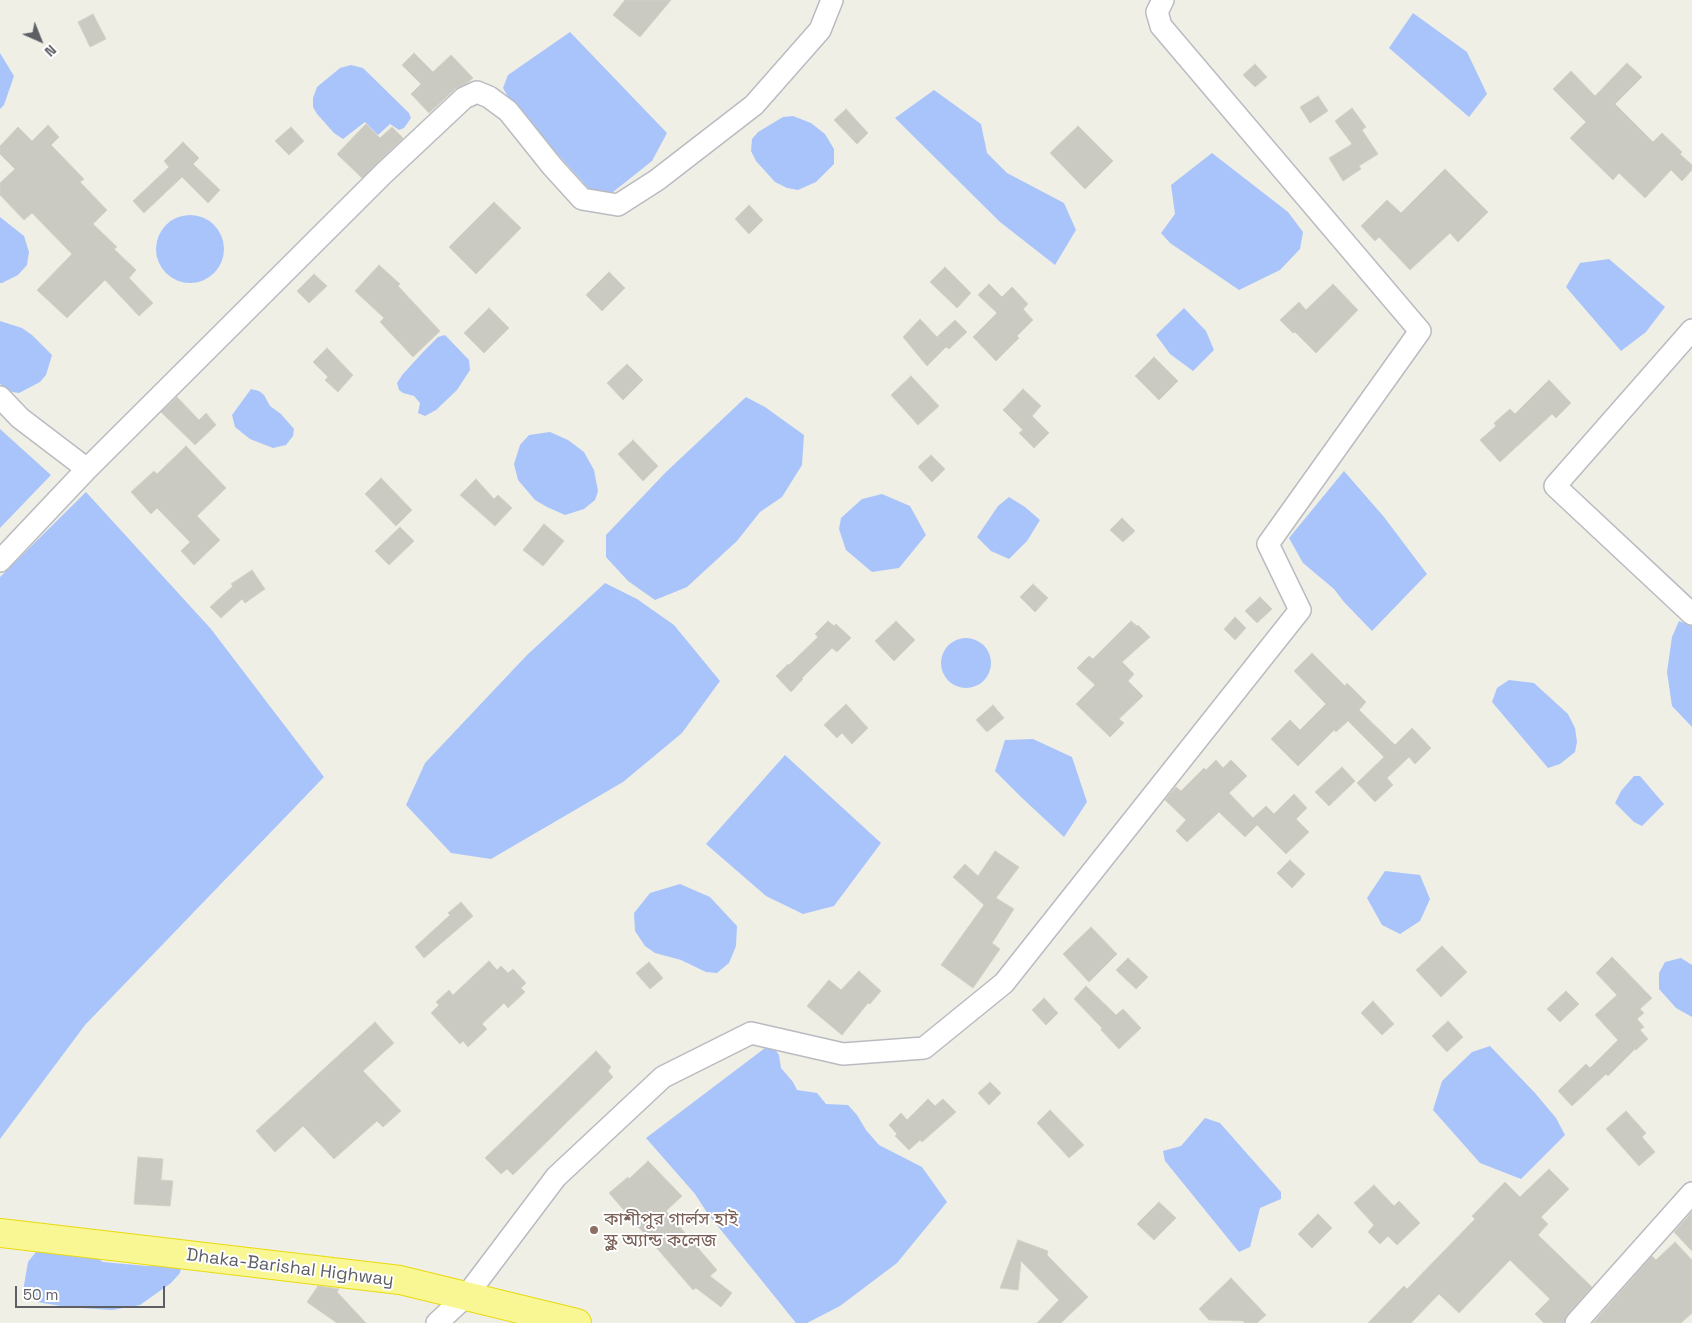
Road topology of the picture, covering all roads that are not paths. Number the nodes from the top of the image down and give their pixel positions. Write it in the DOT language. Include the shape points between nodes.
graph roads {
  1 [pos="832,0"];
  2 [pos="1163,0"];
  3 [pos="1692,330"];
  4 [pos="0,397"];
  5 [pos="87,469"];
  6 [pos="0,560"];
  7 [pos="1692,614"];
  8 [pos="1692,1194"];
  9 [pos="0,1233"];
  10 [pos="467,1296"];
  11 [pos="437,1323"];
  12 [pos="577,1323"];
  13 [pos="1576,1323"];
  1 -- 5 [label="street" via="820,30 754,105 657,180 618,205 582,199 508,111 477,92 464,98 377,180"];
  2 -- 10 [label="street" via="1158,12 1161,26 1420,331 1268,544 1300,610 1004,983 924,1048 843,1054 751,1033 663,1077 556,1177"];
  3 -- 7 [label="street" via="1555,486"];
  4 -- 5 [label="street" via="20,418"];
  5 -- 6 [label="street"];
  8 -- 13 [label="street"];
  9 -- 10 [label="highway, Dhaka-Barishal Highway" via="400,1280"];
  10 -- 11 [label="street"];
  10 -- 12 [label="highway, Dhaka-Barishal Highway"];
}
